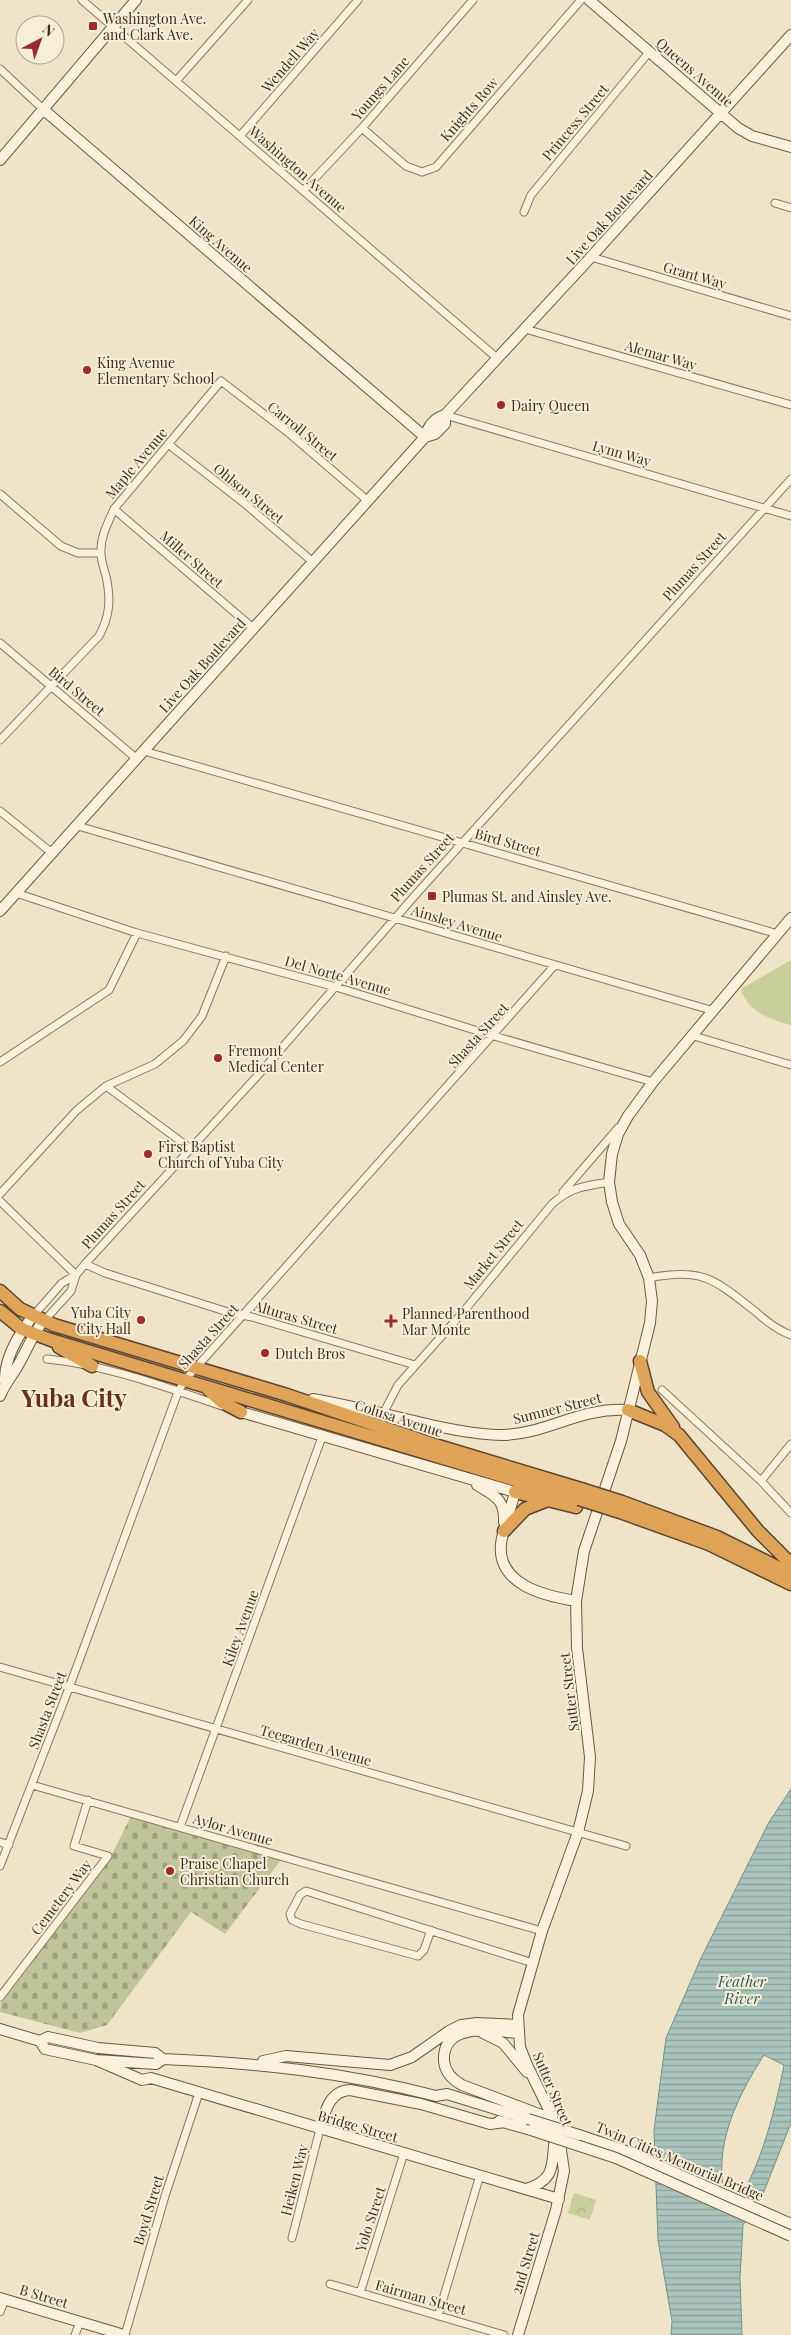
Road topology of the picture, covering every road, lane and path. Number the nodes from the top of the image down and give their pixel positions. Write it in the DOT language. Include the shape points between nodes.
graph roads {
  1 [pos="82,0"];
  2 [pos="136,0"];
  3 [pos="248,0"];
  4 [pos="358,0"];
  5 [pos="473,0"];
  6 [pos="581,0"];
  7 [pos="589,0"];
  8 [pos="114,28"];
  9 [pos="791,35"];
  10 [pos="650,51"];
  11 [pos="0,69"];
  12 [pos="176,81"];
  13 [pos="44,110"];
  14 [pos="721,112"];
  15 [pos="362,128"];
  16 [pos="240,136"];
  17 [pos="791,147"];
  18 [pos="0,160"];
  19 [pos="304,190"];
  20 [pos="775,203"];
  21 [pos="791,208"];
  22 [pos="524,212"];
  23 [pos="591,258"];
  24 [pos="791,316"];
  25 [pos="525,329"];
  26 [pos="497,358"];
  27 [pos="221,381"];
  28 [pos="791,405"];
  29 [pos="445,415"];
  30 [pos="425,438"];
  31 [pos="168,444"];
  32 [pos="791,479"];
  33 [pos="0,494"];
  34 [pos="368,501"];
  35 [pos="765,508"];
  36 [pos="114,509"];
  37 [pos="791,516"];
  38 [pos="101,553"];
  39 [pos="313,562"];
  40 [pos="254,628"];
  41 [pos="0,643"];
  42 [pos="52,687"];
  43 [pos="0,740"];
  44 [pos="144,751"];
  45 [pos="137,759"];
  46 [pos="0,811"];
  47 [pos="78,826"];
  48 [pos="463,842"];
  49 [pos="52,854"];
  50 [pos="16,893"];
  51 [pos="0,911"];
  52 [pos="395,918"];
  53 [pos="791,918"];
  54 [pos="137,933"];
  55 [pos="778,934"];
  56 [pos="226,956"];
  57 [pos="555,965"];
  58 [pos="336,987"];
  59 [pos="714,1011"];
  60 [pos="494,1036"];
  61 [pos="694,1036"];
  62 [pos="0,1062"];
  63 [pos="791,1065"];
  64 [pos="653,1082"];
  65 [pos="106,1086"];
  66 [pos="628,1116"];
  67 [pos="191,1149"];
  68 [pos="609,1182"];
  69 [pos="0,1194"];
  70 [pos="0,1201"];
  71 [pos="552,1204"];
  72 [pos="85,1264"];
  73 [pos="76,1275"];
  74 [pos="649,1278"];
  75 [pos="0,1291"];
  76 [pos="0,1311"];
  77 [pos="243,1315"];
  78 [pos="38,1319"];
  79 [pos="28,1332"];
  80 [pos="791,1336"];
  81 [pos="51,1340"];
  82 [pos="47,1359"];
  83 [pos="640,1361"];
  84 [pos="415,1365"];
  85 [pos="92,1366"];
  86 [pos="195,1367"];
  87 [pos="182,1386"];
  88 [pos="207,1387"];
  89 [pos="662,1390"];
  90 [pos="287,1395"];
  91 [pos="0,1396"];
  92 [pos="628,1410"];
  93 [pos="241,1412"];
  94 [pos="383,1414"];
  95 [pos="678,1435"];
  96 [pos="322,1437"];
  97 [pos="791,1444"];
  98 [pos="467,1478"];
  99 [pos="760,1482"];
  100 [pos="515,1492"];
  101 [pos="579,1499"];
  102 [pos="549,1500"];
  103 [pos="620,1510"];
  104 [pos="791,1513"];
  105 [pos="504,1531"];
  106 [pos="791,1564"];
  107 [pos="791,1574"];
  108 [pos="791,1584"];
  109 [pos="576,1601"];
  110 [pos="0,1667"];
  111 [pos="69,1688"];
  112 [pos="217,1730"];
  113 [pos="32,1785"];
  114 [pos="88,1800"];
  115 [pos="180,1827"];
  116 [pos="578,1832"];
  117 [pos="0,1842"];
  118 [pos="9,1845"];
  119 [pos="626,1846"];
  120 [pos="0,1866"];
  121 [pos="431,1930"];
  122 [pos="542,1931"];
  123 [pos="533,1963"];
  124 [pos="0,1997"];
  125 [pos="0,2029"];
  126 [pos="518,2029"];
  127 [pos="478,2031"];
  128 [pos="40,2041"];
  129 [pos="163,2059"];
  130 [pos="96,2060"];
  131 [pos="253,2063"];
  132 [pos="536,2082"];
  133 [pos="199,2093"];
  134 [pos="436,2096"];
  135 [pos="526,2114"];
  136 [pos="505,2122"];
  137 [pos="320,2129"];
  138 [pos="556,2130"];
  139 [pos="404,2153"];
  140 [pos="480,2175"];
  141 [pos="526,2189"];
  142 [pos="559,2199"];
  143 [pos="791,2224"];
  144 [pos="791,2236"];
  145 [pos="292,2238"];
  146 [pos="330,2284"];
  147 [pos="360,2293"];
  148 [pos="2,2298"];
  149 [pos="0,2312"];
  150 [pos="438,2316"];
  151 [pos="80,2322"];
  152 [pos="75,2335"];
  153 [pos="125,2335"];
  154 [pos="504,2335"];
  155 [pos="518,2335"];
  1 -- 8 [label="street, Washington Avenue"];
  2 -- 8 [label="main road"];
  3 -- 12 [label="street"];
  4 -- 16 [label="street, Wendell Way"];
  5 -- 15 [label="street, Youngs Lane"];
  6 -- 15 [label="street, Knights Row" via="436,167 422,172 406,166"];
  7 -- 10 [label="main road, Queens Avenue"];
  8 -- 12 [label="street, Washington Avenue"];
  8 -- 13 [label="main road"];
  9 -- 14 [label="main road, Live Oak Boulevard"];
  10 -- 14 [label="main road, Queens Avenue"];
  10 -- 22 [label="street, Princess Street" via="531,194"];
  11 -- 13 [label="street, King Avenue"];
  12 -- 16 [label="street, Washington Avenue"];
  13 -- 18 [label="main road"];
  13 -- 30 [label="main road, King Avenue"];
  14 -- 17 [label="main road, Queens Avenue" via="745,132"];
  14 -- 23 [label="main road, Live Oak Boulevard"];
  15 -- 19 [label="street, Youngs Lane"];
  16 -- 19 [label="street, Washington Avenue"];
  19 -- 26 [label="street, Washington Avenue"];
  20 -- 21 [label="street"];
  23 -- 24 [label="street, Grant Way"];
  23 -- 25 [label="main road, Live Oak Boulevard"];
  25 -- 26 [label="main road, Live Oak Boulevard"];
  25 -- 28 [label="street, Alemar Way"];
  26 -- 29 [label="main road, Live Oak Boulevard"];
  27 -- 31 [label="street, Maple Avenue"];
  27 -- 34 [label="street, Carroll Street" via="290,434"];
  29 -- 30 [label="main road, Live Oak Boulevard" via="445,424"];
  29 -- 35 [label="street, Lynn Way"];
  30 -- 34 [label="main road, Live Oak Boulevard"];
  31 -- 36 [label="street, Maple Avenue"];
  31 -- 39 [label="street, Ohlson Street"];
  32 -- 35 [label="street, Plumas Street"];
  33 -- 38 [label="street" via="61,546 78,553"];
  34 -- 39 [label="main road, Live Oak Boulevard"];
  35 -- 37 [label="street, Lynn Way"];
  35 -- 48 [label="street, Plumas Street"];
  36 -- 38 [label="street, Maple Avenue" via="104,531"];
  36 -- 40 [label="street, Miller Street"];
  38 -- 42 [label="street, Maple Avenue" via="109,589 107,621 99,636"];
  39 -- 40 [label="main road, Live Oak Boulevard"];
  40 -- 44 [label="main road, Live Oak Boulevard"];
  41 -- 42 [label="street, Bird Street"];
  42 -- 43 [label="street, Maple Avenue"];
  42 -- 45 [label="street, Bird Street"];
  44 -- 45 [label="main road, Live Oak Boulevard"];
  44 -- 48 [label="street, Bird Street"];
  45 -- 47 [label="main road, Live Oak Boulevard"];
  46 -- 49 [label="street"];
  47 -- 49 [label="main road, Live Oak Boulevard"];
  47 -- 52 [label="street, Ainsley Avenue"];
  48 -- 52 [label="street, Plumas Street"];
  48 -- 55 [label="street, Bird Street"];
  49 -- 50 [label="main road, Live Oak Boulevard"];
  50 -- 51 [label="main road, Live Oak Boulevard"];
  50 -- 54 [label="street, Del Norte Avenue"];
  52 -- 57 [label="street, Ainsley Avenue"];
  52 -- 58 [label="street, Plumas Street"];
  53 -- 55 [label="main road, Market Street"];
  54 -- 56 [label="street, Del Norte Avenue"];
  54 -- 62 [label="street" via="109,990"];
  55 -- 59 [label="main road, Market Street"];
  56 -- 58 [label="street, Del Norte Avenue"];
  56 -- 65 [label="street" via="202,1016 182,1041 155,1064"];
  57 -- 59 [label="street, Ainsley Avenue"];
  57 -- 60 [label="street, Shasta Street"];
  58 -- 60 [label="street, Del Norte Avenue"];
  58 -- 67 [label="street, Plumas Street"];
  59 -- 61 [label="main road, Market Street"];
  60 -- 64 [label="street, Del Norte Avenue"];
  60 -- 77 [label="street, Shasta Street"];
  61 -- 63 [label="street"];
  61 -- 64 [label="main road, Market Street"];
  64 -- 66 [label="main road, Market Street"];
  65 -- 67 [label="street"];
  65 -- 69 [label="street" via="77,1110"];
  66 -- 68 [label="main road, Market Street" via="612,1154"];
  66 -- 71 [label="street, Market Street"];
  67 -- 72 [label="street, Plumas Street"];
  68 -- 71 [label="street, Market Street" via="577,1187 563,1193"];
  68 -- 74 [label="main road, Sutter Street" via="619,1224 640,1255"];
  70 -- 73 [label="street"];
  71 -- 84 [label="street, Market Street"];
  72 -- 73 [label="street, Plumas Street"];
  72 -- 77 [label="street, Alturas Street" via="105,1274"];
  73 -- 78 [label="street, Plumas Street" via="62,1282"];
  73 -- 78 [label="street, Plumas Street" via="71,1291"];
  74 -- 80 [label="street" via="691,1274 716,1281 777,1330"];
  74 -- 83 [label="main road, Sutter Street" via="650,1323"];
  75 -- 78 [label="highway, Colusa Avenue" via="20,1309"];
  76 -- 79 [label="highway, Colusa Avenue"];
  77 -- 84 [label="street, Alturas Street"];
  77 -- 86 [label="street, Shasta Street"];
  78 -- 79 [label="main road, Plumas Street"];
  78 -- 86 [label="highway, Colusa Avenue"];
  79 -- 81 [label="highway, Colusa Avenue"];
  79 -- 91 [label="main road, Plumas Street" via="13,1374 5,1382"];
  81 -- 85 [label="highway"];
  81 -- 87 [label="highway, Colusa Avenue"];
  82 -- 85 [label="street, Colusa Avenue"];
  83 -- 92 [label="main road, Sutter Street"];
  83 -- 95 [label="highway" via="648,1392"];
  84 -- 94 [label="street, Market Street" via="393,1392"];
  85 -- 87 [label="street, Colusa Avenue"];
  86 -- 87 [label="street, Shasta Street"];
  86 -- 90 [label="highway, Colusa Avenue"];
  87 -- 88 [label="highway, Colusa Avenue"];
  87 -- 93 [label="street, Colusa Avenue"];
  87 -- 111 [label="street, Shasta Street"];
  88 -- 93 [label="highway" via="222,1402"];
  88 -- 101 [label="highway, Colusa Avenue"];
  89 -- 99 [label="street"];
  90 -- 94 [label="main road, Sumner Street"];
  90 -- 101 [label="highway, Colusa Avenue"];
  92 -- 94 [label="main road, Sumner Street" via="603,1409 524,1433 502,1435 450,1429"];
  92 -- 95 [label="highway" via="660,1422"];
  92 -- 109 [label="main road, Sutter Street" via="612,1474 584,1551"];
  93 -- 96 [label="main road, Colusa Avenue"];
  95 -- 106 [label="highway" via="758,1531"];
  96 -- 98 [label="main road, Colusa Avenue"];
  96 -- 112 [label="street, Kiley Avenue"];
  97 -- 99 [label="street"];
  98 -- 100 [label="main road, Colusa Avenue"];
  98 -- 105 [label="main road" via="501,1502"];
  99 -- 104 [label="street"];
  100 -- 102 [label="highway"];
  100 -- 105 [label="main road"];
  101 -- 102 [label="highway"];
  101 -- 103 [label="highway, Colusa Avenue, bridge"];
  102 -- 105 [label="highway" via="525,1510"];
  103 -- 107 [label="highway, Colusa Avenue" via="710,1534"];
  103 -- 108 [label="highway, Colusa Avenue" via="727,1552"];
  105 -- 109 [label="main road" via="502,1561 514,1578 531,1589"];
  109 -- 116 [label="main road, Sutter Street" via="590,1757 588,1791"];
  110 -- 111 [label="street, Teegarden Avenue"];
  111 -- 112 [label="street, Teegarden Avenue"];
  111 -- 113 [label="street, Shasta Street"];
  112 -- 115 [label="street, Kiley Avenue"];
  112 -- 116 [label="street, Teegarden Avenue"];
  113 -- 114 [label="street, Aylor Avenue"];
  113 -- 118 [label="street, Shasta Street"];
  114 -- 115 [label="street, Aylor Avenue"];
  114 -- 124 [label="street, Cemetery Way" via="74,1846 108,1856"];
  115 -- 122 [label="street, Aylor Avenue"];
  116 -- 119 [label="street, Teegarden Avenue"];
  116 -- 122 [label="main road, Sutter Street"];
  117 -- 118 [label="street"];
  118 -- 120 [label="street, Shasta Street"];
  121 -- 121 [label="street" via="306,1891 300,1895 290,1914 292,1920 301,1924 418,1956 424,1950"];
  121 -- 123 [label="street"];
  122 -- 123 [label="main road, Sutter Street"];
  123 -- 126 [label="main road, Sutter Street" via="520,2005"];
  125 -- 128 [label="main road"];
  126 -- 127 [label="main road"];
  126 -- 131 [label="main road" via="477,2023 461,2025 412,2057 386,2065 286,2056"];
  126 -- 132 [label="main road, Sutter Street" via="525,2060"];
  127 -- 132 [label="main road" via="503,2043"];
  127 -- 135 [label="main road" via="464,2032 449,2043 444,2056 448,2073 462,2085"];
  128 -- 129 [label="main road" via="48,2037 98,2048 155,2053"];
  128 -- 130 [label="main road" via="45,2049"];
  129 -- 130 [label="main road" via="156,2064"];
  129 -- 131 [label="main road"];
  130 -- 133 [label="main road, Bridge Street" via="142,2080 151,2078"];
  131 -- 134 [label="main road" via="337,2074"];
  132 -- 138 [label="main road, Sutter Street"];
  133 -- 137 [label="main road, Bridge Street"];
  133 -- 153 [label="street, Boyd Street"];
  134 -- 135 [label="main road" via="447,2094"];
  134 -- 136 [label="main road" via="444,2104"];
  135 -- 143 [label="main road, Twin Cities Memorial Bridge, bridge" via="626,2151"];
  136 -- 137 [label="main road" via="490,2124 421,2104 350,2090 340,2092 332,2099"];
  136 -- 144 [label="main road, Twin Cities Memorial Bridge, bridge" via="623,2161"];
  137 -- 139 [label="main road, Bridge Street"];
  137 -- 145 [label="street, Heiken Way"];
  138 -- 141 [label="main road" via="552,2170 540,2183"];
  138 -- 142 [label="main road, Sutter Street" via="564,2163"];
  139 -- 140 [label="main road, Bridge Street"];
  139 -- 147 [label="street, Yolo Street"];
  140 -- 141 [label="main road, Bridge Street"];
  140 -- 150 [label="street"];
  141 -- 142 [label="main road, Bridge Street"];
  142 -- 155 [label="main road, 2nd Street"];
  146 -- 147 [label="street, Fairman Street"];
  147 -- 150 [label="street, Fairman Street"];
  148 -- 149 [label="street"];
  148 -- 151 [label="main road, B Street"];
  150 -- 154 [label="street, Fairman Street"];
  151 -- 152 [label="street, B Street"];
  151 -- 153 [label="main road, B Street"];
}
